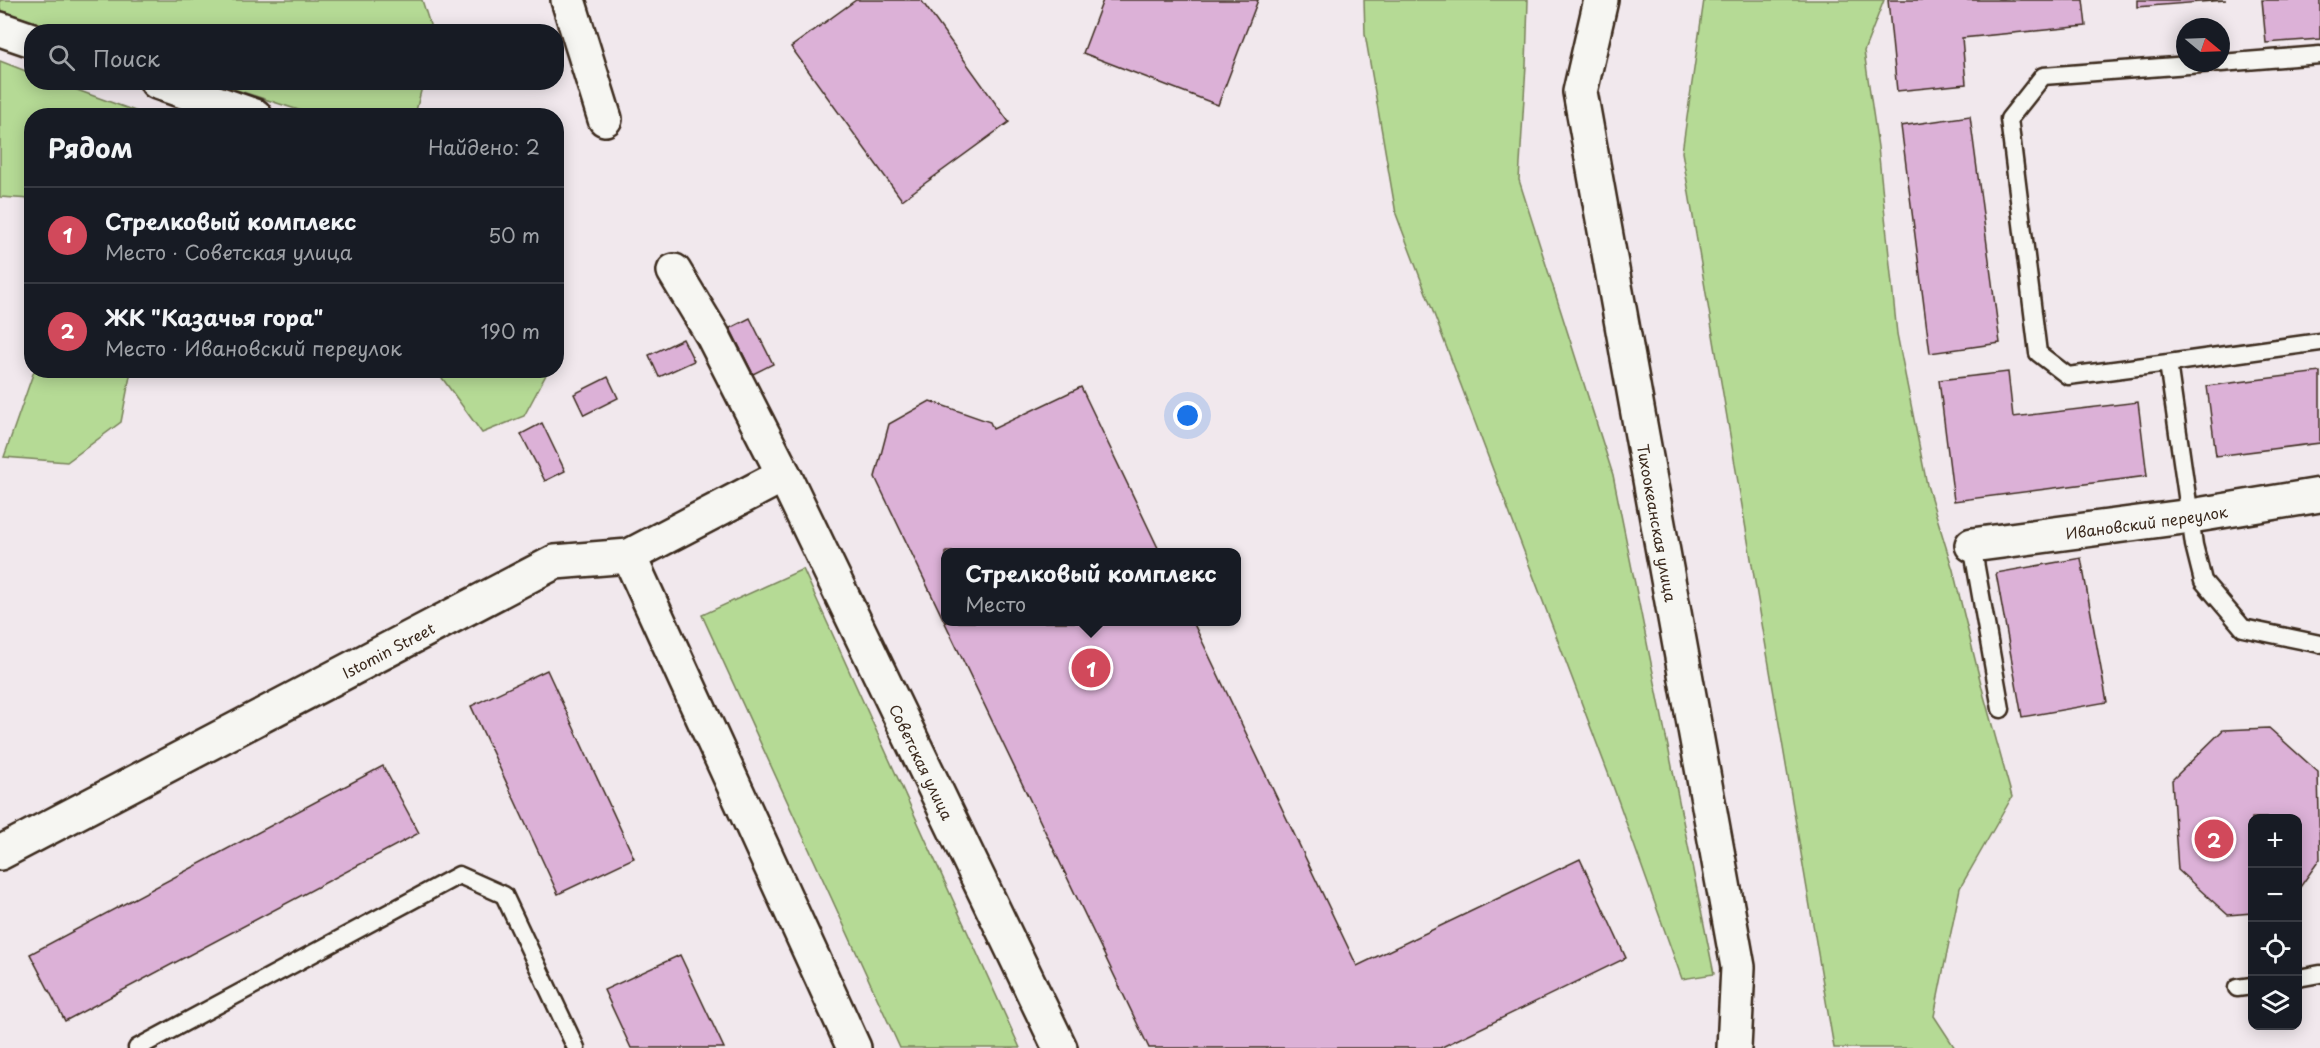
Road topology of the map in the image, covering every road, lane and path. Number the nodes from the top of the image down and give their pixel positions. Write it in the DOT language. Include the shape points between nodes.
graph roads {
  1 [pos="568,0"];
  2 [pos="1601,0"];
  3 [pos="0,29"];
  4 [pos="24,37"];
  5 [pos="2320,55"];
  6 [pos="2230,62"];
  7 [pos="2176,66"];
  8 [pos="180,90"];
  9 [pos="232,108"];
  10 [pos="605,119"];
  11 [pos="674,271"];
  12 [pos="2320,342"];
  13 [pos="2168,363"];
  14 [pos="783,475"];
  15 [pos="2320,495"];
  16 [pos="2191,516"];
  17 [pos="1972,545"];
  18 [pos="629,556"];
  19 [pos="2320,644"];
  20 [pos="2001,710"];
  21 [pos="0,854"];
  22 [pos="2320,974"];
  23 [pos="2302,977"];
  24 [pos="137,1048"];
  25 [pos="576,1048"];
  26 [pos="854,1048"];
  27 [pos="1060,1048"];
  28 [pos="1734,1048"];
  1 -- 10 [label="street"];
  2 -- 28 [label="street, Тихоокеанская улица" via="1580,92 1738,967"];
  3 -- 4 [label="street"];
  5 -- 6 [label="lane"];
  7 -- 13 [label="lane" via="2043,76 2009,119 2038,353 2068,376"];
  8 -- 9 [label="street"];
  11 -- 14 [label="street, Советская улица" via="713,336"];
  12 -- 13 [label="lane"];
  13 -- 16 [label="lane"];
  14 -- 18 [label="street, Istomin Street"];
  14 -- 27 [label="street, Советская улица"];
  15 -- 16 [label="street, Ивановский переулок"];
  16 -- 17 [label="street, Ивановский переулок"];
  16 -- 19 [label="lane" via="2203,581 2243,628"];
  17 -- 20 [label="lane"];
  18 -- 21 [label="street, Istomin Street" via="555,562"];
  18 -- 26 [label="street"];
  22 -- 23 [label="lane"];
  24 -- 25 [label="lane" via="459,875 504,895"];
}
